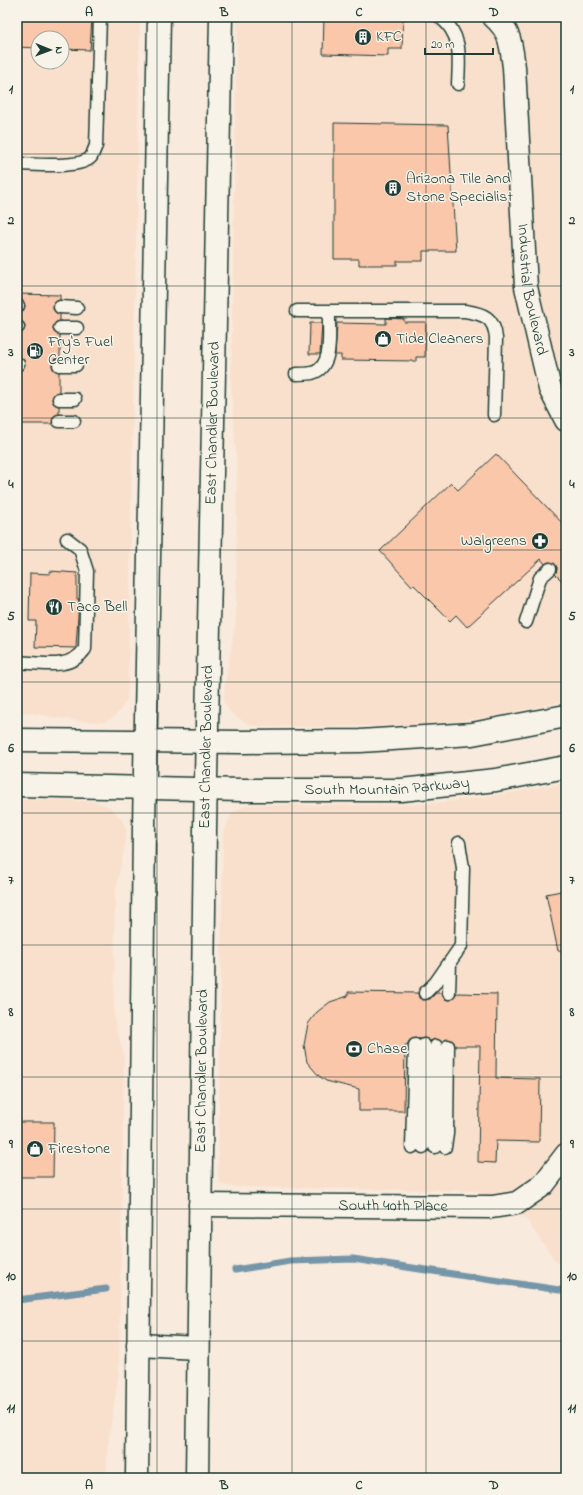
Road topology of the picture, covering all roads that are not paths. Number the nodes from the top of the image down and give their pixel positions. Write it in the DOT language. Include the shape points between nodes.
graph roads {
  1 [pos="100,17"];
  2 [pos="159,17"];
  3 [pos="221,17"];
  4 [pos="440,17"];
  5 [pos="494,17"];
  6 [pos="458,84"];
  7 [pos="17,164"];
  8 [pos="60,307"];
  9 [pos="77,308"];
  10 [pos="296,311"];
  11 [pos="329,311"];
  12 [pos="60,328"];
  13 [pos="77,328"];
  14 [pos="59,365"];
  15 [pos="76,365"];
  16 [pos="296,374"];
  17 [pos="59,399"];
  18 [pos="75,399"];
  19 [pos="494,414"];
  20 [pos="566,420"];
  21 [pos="59,421"];
  22 [pos="74,421"];
  23 [pos="67,539"];
  24 [pos="550,569"];
  25 [pos="526,622"];
  26 [pos="17,662"];
  27 [pos="566,716"];
  28 [pos="17,740"];
  29 [pos="146,742"];
  30 [pos="206,742"];
  31 [pos="566,767"];
  32 [pos="17,785"];
  33 [pos="145,788"];
  34 [pos="206,789"];
  35 [pos="459,843"];
  36 [pos="450,962"];
  37 [pos="448,1046"];
  38 [pos="429,1147"];
  39 [pos="566,1155"];
  40 [pos="200,1205"];
  41 [pos="138,1345"];
  42 [pos="198,1348"];
  43 [pos="137,1478"];
  44 [pos="197,1478"];
  1 -- 7 [label="lane" via="96,146 90,157 73,164"];
  2 -- 29 [label="main road"];
  3 -- 30 [label="main road, East Chandler Boulevard"];
  4 -- 6 [label="lane" via="451,27 457,39"];
  5 -- 20 [label="main road, Industrial Boulevard" via="510,36 514,67 526,287 550,389"];
  8 -- 9 [label="lane"];
  10 -- 11 [label="lane"];
  11 -- 16 [label="lane" via="328,360 321,369 312,373"];
  11 -- 19 [label="lane" via="465,311 489,318 495,326 496,338"];
  12 -- 13 [label="lane"];
  14 -- 15 [label="lane"];
  17 -- 18 [label="lane"];
  21 -- 22 [label="lane"];
  23 -- 26 [label="lane" via="80,549 87,571 85,649 80,656 61,664"];
  24 -- 25 [label="lane" via="540,578"];
  27 -- 30 [label="main road" via="472,734 441,737 360,741"];
  28 -- 29 [label="main road"];
  29 -- 30 [label="main road"];
  29 -- 33 [label="main road"];
  30 -- 34 [label="main road, East Chandler Boulevard"];
  31 -- 34 [label="main road, South Mountain Parkway" via="488,781 401,790"];
  32 -- 33 [label="main road, South Mountain Parkway"];
  33 -- 34 [label="main road, South Mountain Parkway"];
  33 -- 41 [label="main road"];
  34 -- 40 [label="main road, East Chandler Boulevard"];
  35 -- 36 [label="lane" via="463,868 461,946"];
  36 -- 36 [label="lane" via="436,990"];
  37 -- 38 [label="lane" via="447,1134"];
  38 -- 38 [label="lane" via="425,1046"];
  39 -- 40 [label="main road, South 40th Place" via="543,1185 517,1203 492,1207"];
  40 -- 42 [label="main road, East Chandler Boulevard"];
  41 -- 42 [label="main road"];
  41 -- 43 [label="main road"];
  42 -- 44 [label="main road, East Chandler Boulevard"];
}
